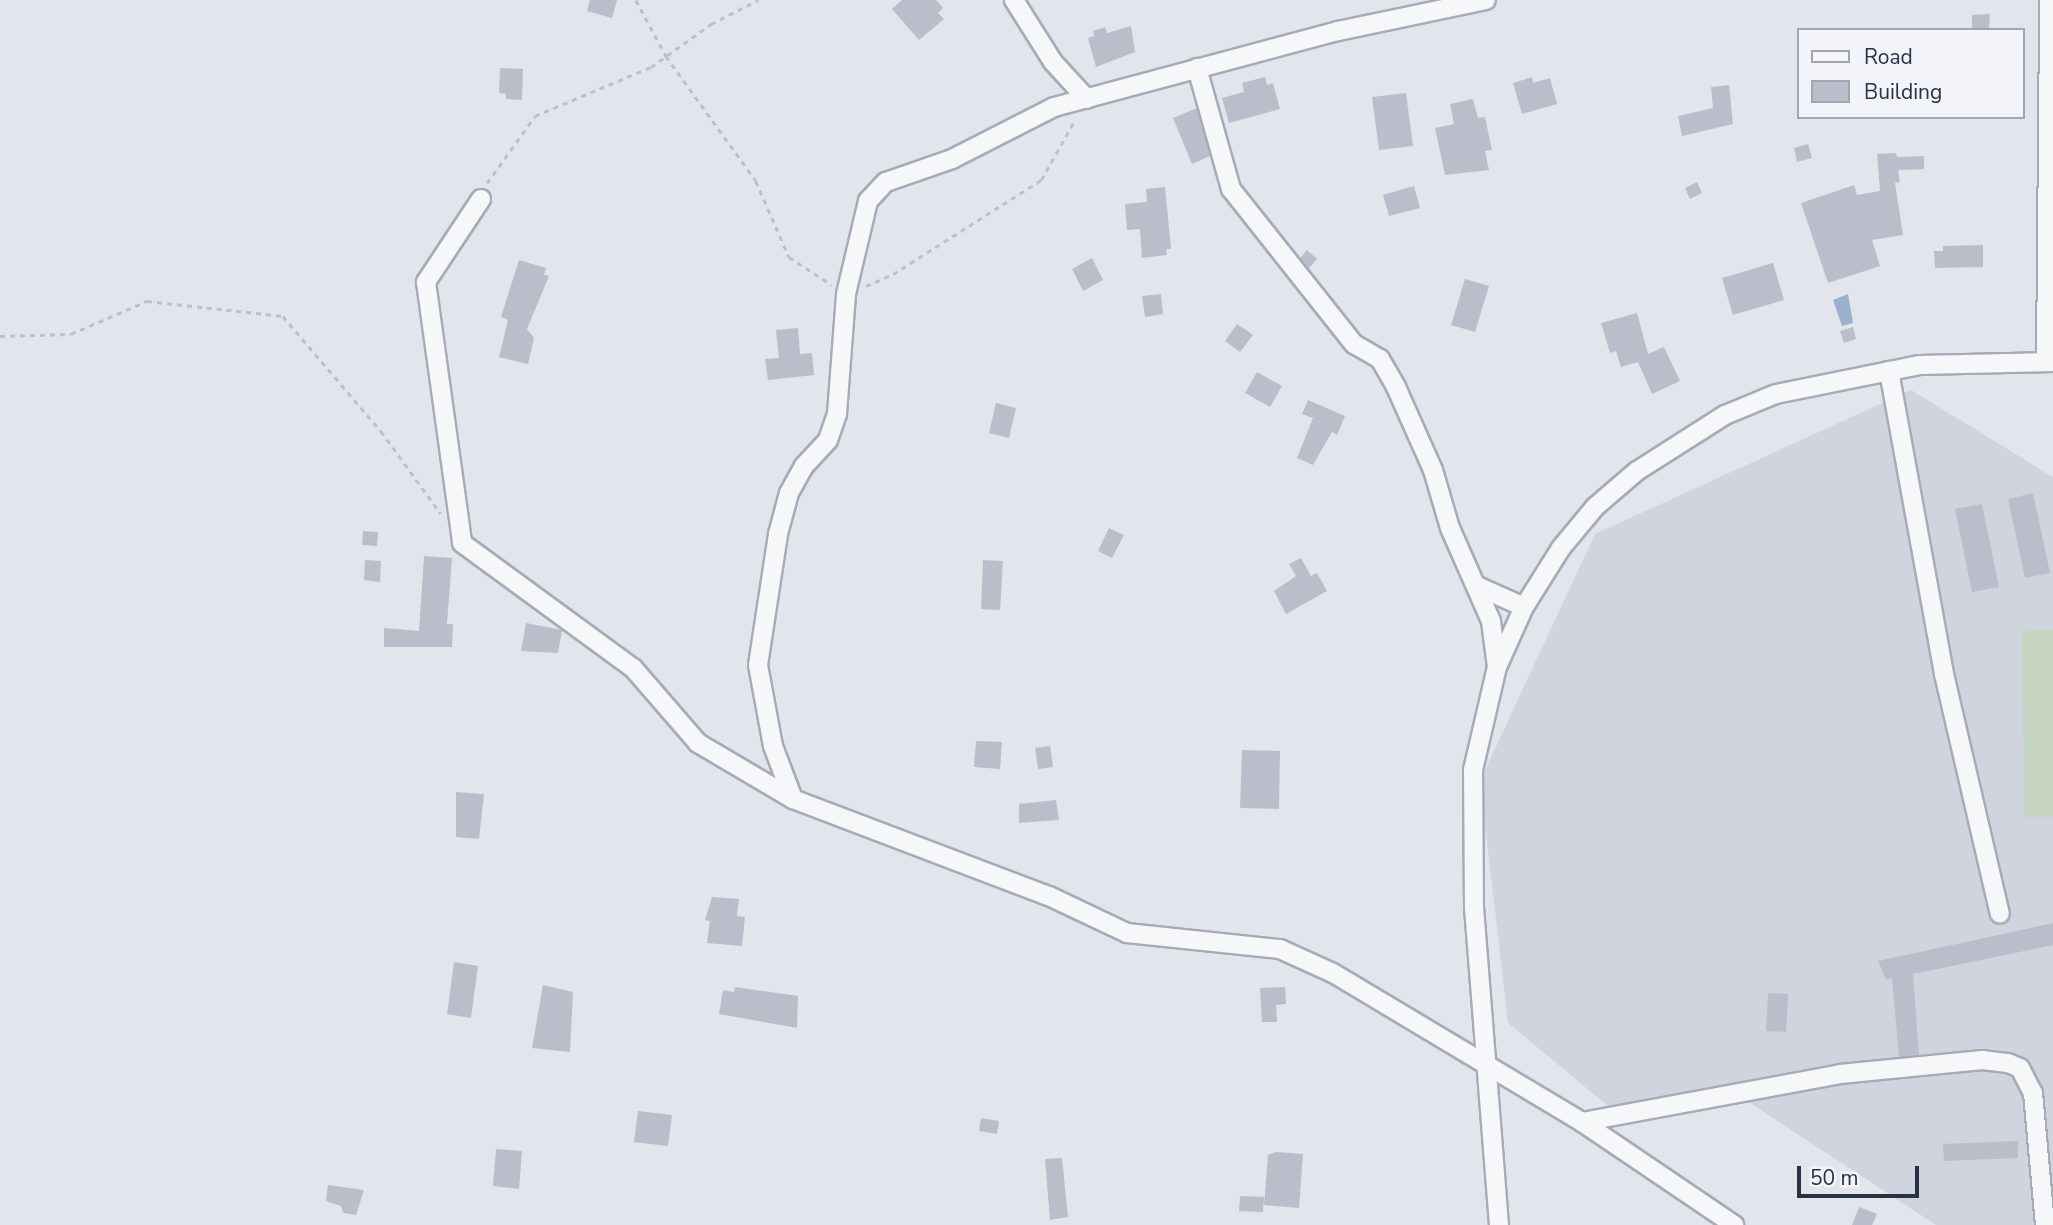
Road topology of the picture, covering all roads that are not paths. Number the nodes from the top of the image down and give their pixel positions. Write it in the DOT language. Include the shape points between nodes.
graph roads {
  1 [pos="1014,0"];
  2 [pos="1486,0"];
  3 [pos="2049,0"];
  4 [pos="1197,68"];
  5 [pos="1087,99"];
  6 [pos="481,199"];
  7 [pos="2049,362"];
  8 [pos="1889,371"];
  9 [pos="1477,586"];
  10 [pos="1524,607"];
  11 [pos="1497,667"];
  12 [pos="793,799"];
  13 [pos="2000,914"];
  14 [pos="1487,1062"];
  15 [pos="1582,1122"];
  16 [pos="1499,1225"];
  17 [pos="1734,1225"];
  18 [pos="2045,1225"];
  1 -- 5 [label="street" via="1053,62"];
  2 -- 4 [label="street" via="1338,31"];
  3 -- 7 [label="street"];
  4 -- 5 [label="street"];
  4 -- 9 [label="street" via="1231,189 1354,344 1380,359 1433,470 1450,528"];
  5 -- 12 [label="street" via="1054,107 952,159 886,182 868,201 846,294 837,414 828,440 804,466 789,493 778,534 758,665 773,746"];
  6 -- 12 [label="street" via="426,282 461,543 633,668 698,743"];
  7 -- 8 [label="street" via="1920,365"];
  8 -- 10 [label="street" via="1776,394 1678,443 1595,507 1561,548"];
  8 -- 13 [label="street" via="1944,674"];
  9 -- 10 [label="street"];
  9 -- 11 [label="street" via="1490,621"];
  10 -- 11 [label="street"];
  11 -- 14 [label="street" via="1473,770 1474,908"];
  12 -- 14 [label="street" via="1049,896 1127,933 1280,949 1333,973"];
  14 -- 15 [label="street"];
  14 -- 16 [label="street"];
  15 -- 17 [label="street"];
  15 -- 18 [label="street" via="1840,1073 1982,1060 2008,1063 2020,1068 2033,1093"];
}
